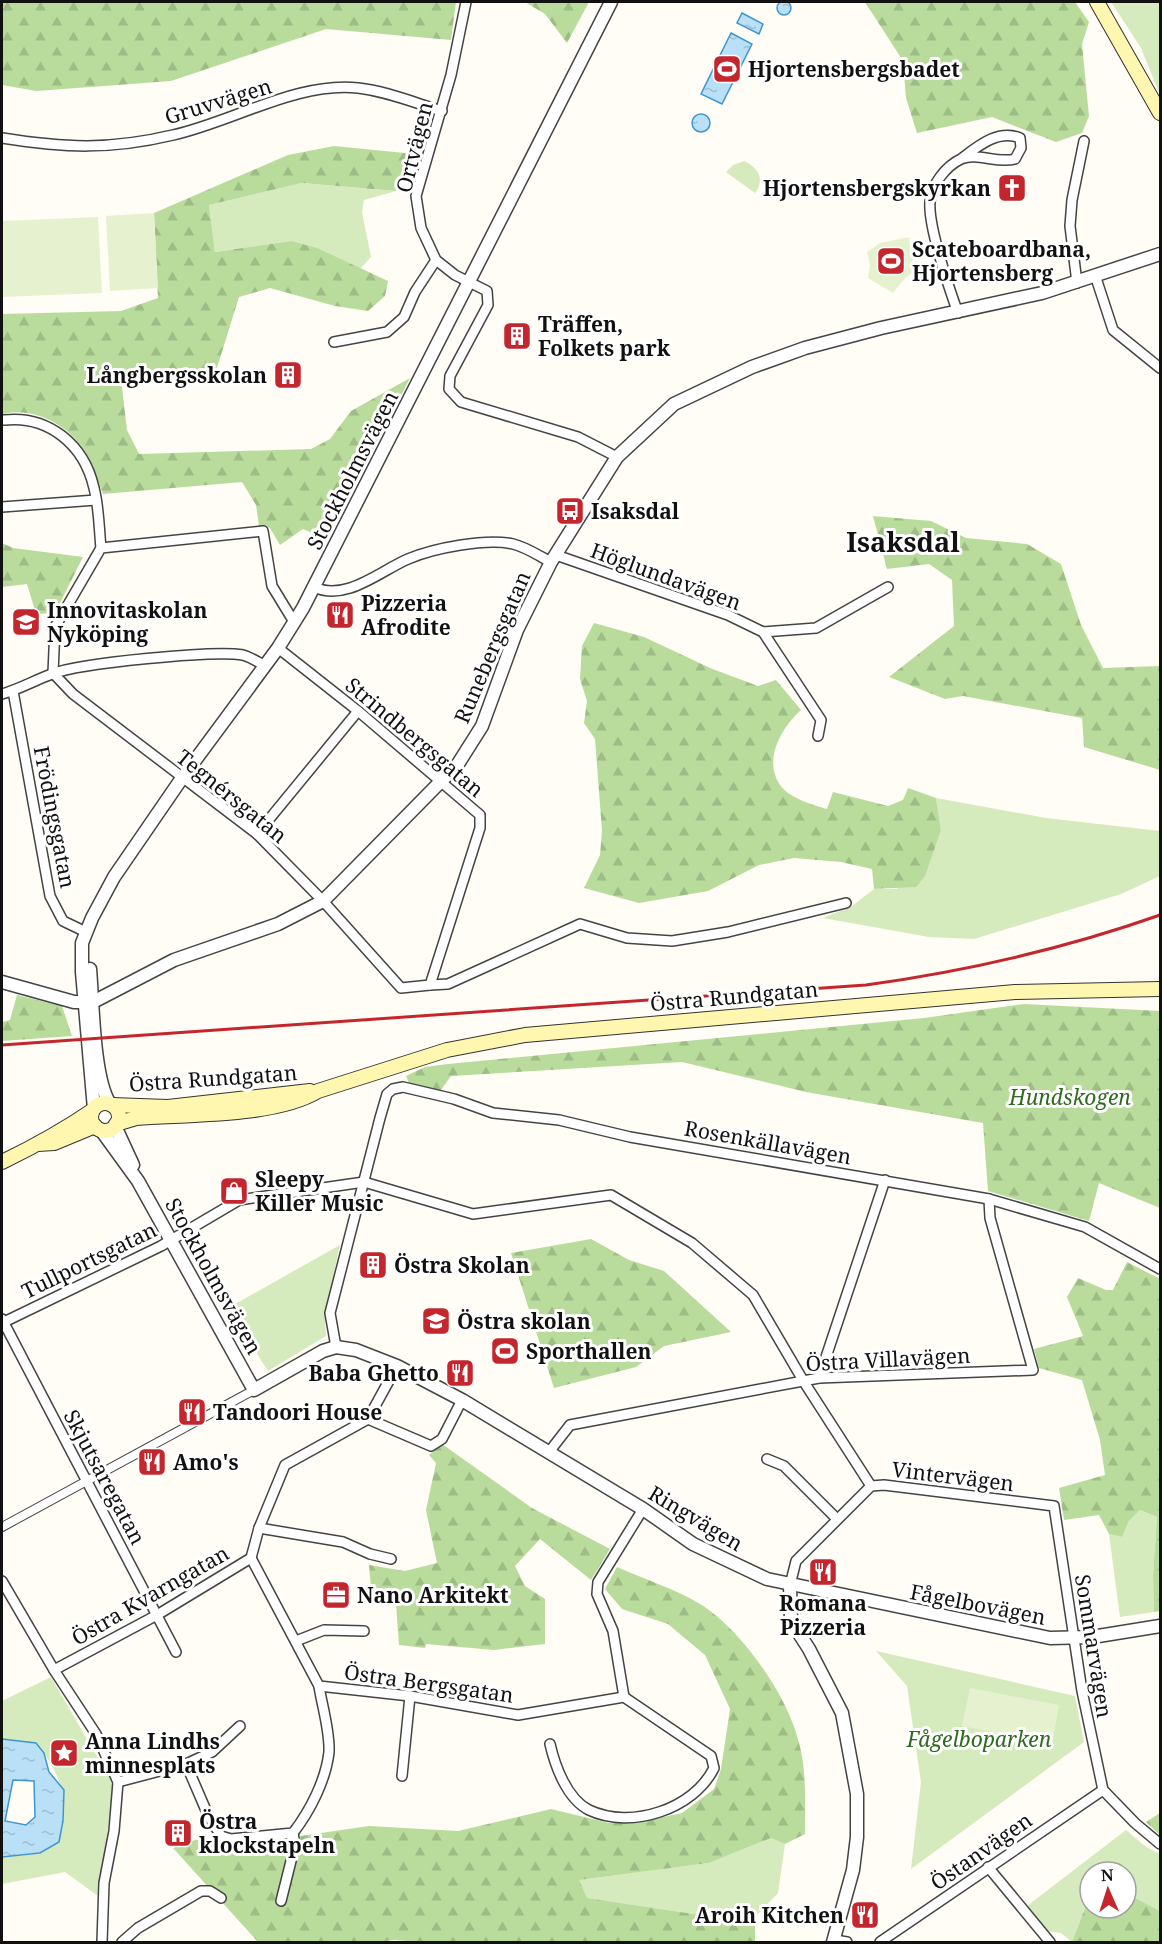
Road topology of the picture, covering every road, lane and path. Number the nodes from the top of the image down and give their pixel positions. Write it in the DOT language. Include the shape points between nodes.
graph roads {
  1 [pos="466,2"];
  2 [pos="611,2"];
  3 [pos="1097,2"];
  4 [pos="442,111"];
  5 [pos="1161,113"];
  6 [pos="2,138"];
  7 [pos="1084,141"];
  8 [pos="961,159"];
  9 [pos="1161,254"];
  10 [pos="436,260"];
  11 [pos="1096,278"];
  12 [pos="470,282"];
  13 [pos="1077,283"];
  14 [pos="958,313"];
  15 [pos="334,342"];
  16 [pos="1161,368"];
  17 [pos="4,420"];
  18 [pos="617,456"];
  19 [pos="96,500"];
  20 [pos="2,507"];
  21 [pos="101,548"];
  22 [pos="553,558"];
  23 [pos="314,587"];
  24 [pos="888,587"];
  25 [pos="294,622"];
  26 [pos="763,632"];
  27 [pos="278,648"];
  28 [pos="264,665"];
  29 [pos="53,673"];
  30 [pos="13,691"];
  31 [pos="2,694"];
  32 [pos="358,711"];
  33 [pos="818,736"];
  34 [pos="182,778"];
  35 [pos="442,784"];
  36 [pos="257,834"];
  37 [pos="323,901"];
  38 [pos="846,903"];
  39 [pos="87,932"];
  40 [pos="2,982"];
  41 [pos="430,985"];
  42 [pos="1161,989"];
  43 [pos="88,1003"];
  44 [pos="318,1091"];
  45 [pos="111,1105"];
  46 [pos="93,1109"];
  47 [pos="116,1125"];
  48 [pos="98,1128"];
  49 [pos="38,1144"];
  50 [pos="2,1162"];
  51 [pos="138,1180"];
  52 [pos="885,1180"];
  53 [pos="364,1182"];
  54 [pos="989,1199"];
  55 [pos="171,1240"];
  56 [pos="1161,1269"];
  57 [pos="2,1322"];
  58 [pos="336,1347"];
  59 [pos="397,1366"];
  60 [pos="819,1378"];
  61 [pos="804,1382"];
  62 [pos="254,1390"];
  63 [pos="462,1400"];
  64 [pos="368,1419"];
  65 [pos="549,1452"];
  66 [pos="767,1459"];
  67 [pos="88,1481"];
  68 [pos="871,1486"];
  69 [pos="1054,1506"];
  70 [pos="643,1509"];
  71 [pos="837,1519"];
  72 [pos="2,1527"];
  73 [pos="259,1528"];
  74 [pos="251,1558"];
  75 [pos="391,1559"];
  76 [pos="2,1581"];
  77 [pos="790,1585"];
  78 [pos="157,1615"];
  79 [pos="1161,1626"];
  80 [pos="364,1631"];
  81 [pos="1075,1638"];
  82 [pos="296,1641"];
  83 [pos="176,1652"];
  84 [pos="54,1670"];
  85 [pos="319,1686"];
  86 [pos="410,1696"];
  87 [pos="624,1697"];
  88 [pos="240,1726"];
  89 [pos="550,1744"];
  90 [pos="186,1764"];
  91 [pos="402,1776"];
  92 [pos="118,1782"];
  93 [pos="1102,1790"];
  94 [pos="292,1833"];
  95 [pos="1161,1844"];
  96 [pos="988,1867"];
  97 [pos="221,1898"];
  98 [pos="281,1901"];
  99 [pos="104,1941"];
  100 [pos="122,1942"];
  101 [pos="838,1942"];
  102 [pos="880,1942"];
  103 [pos="1050,1942"];
  1 -- 4 [label="street, Ortvägen"];
  2 -- 12 [label="street, Stockholmsvägen"];
  3 -- 5 [label="main road"];
  4 -- 6 [label="street, Gruvvägen" via="358,88 313,90 175,135 107,147 57,147"];
  4 -- 10 [label="street, Ortvägen" via="416,196 421,228"];
  7 -- 13 [label="street" via="1070,226"];
  8 -- 8 [label="street" via="1015,159 1021,148 1020,138 995,137"];
  8 -- 14 [label="street" via="946,168 930,201 947,282"];
  9 -- 11 [label="street, Runebergsgatan"];
  10 -- 12 [label="street, Ortvägen"];
  10 -- 15 [label="street" via="404,317 387,332"];
  11 -- 13 [label="street, Runebergsgatan"];
  11 -- 16 [label="street" via="1113,330"];
  12 -- 18 [label="street, Ortvägen" via="486,291 488,305 450,376 449,389 461,402 578,437"];
  12 -- 23 [label="street, Stockholmsvägen"];
  13 -- 14 [label="street, Runebergsgatan"];
  14 -- 18 [label="street, Runebergsgatan" via="851,335 752,367 674,404"];
  17 -- 19 [label="street" via="21,418 45,423 77,449"];
  18 -- 22 [label="street, Runebergsgatan"];
  19 -- 20 [label="street"];
  19 -- 21 [label="street"];
  21 -- 25 [label="street" via="263,531 272,586"];
  21 -- 29 [label="street" via="55,627"];
  22 -- 23 [label="street, Höglundavägen" via="512,544 459,544 410,558 348,589 332,592"];
  22 -- 26 [label="street, Höglundavägen" via="728,615"];
  22 -- 35 [label="street, Runebergsgatan" via="517,630 482,726"];
  23 -- 25 [label="street, Stockholmsvägen"];
  24 -- 26 [label="street" via="816,628"];
  25 -- 27 [label="street, Stockholmsvägen"];
  26 -- 33 [label="street" via="821,720"];
  27 -- 28 [label="street, Stockholmsvägen"];
  27 -- 32 [label="street, Strindbergsgatan"];
  28 -- 29 [label="street" via="243,655 187,656"];
  28 -- 34 [label="street, Stockholmsvägen"];
  29 -- 30 [label="street"];
  29 -- 34 [label="street, Tegnérsgatan" via="73,694"];
  30 -- 31 [label="street"];
  30 -- 39 [label="street, Frödingsgatan" via="50,896 63,921"];
  32 -- 35 [label="street, Strindbergsgatan"];
  32 -- 36 [label="street"];
  34 -- 36 [label="street, Tegnérsgatan"];
  34 -- 39 [label="street, Stockholmsvägen" via="114,877"];
  35 -- 37 [label="street, Runebergsgatan"];
  35 -- 41 [label="street, Strindbergsgatan" via="478,812 481,823"];
  36 -- 37 [label="street, Tegnérsgatan"];
  37 -- 41 [label="street, Tegnérsgatan" via="401,988"];
  37 -- 43 [label="street, Runebergsgatan" via="278,924 174,960"];
  38 -- 41 [label="street" via="728,932 672,941 627,938 580,924 448,984"];
  39 -- 43 [label="street"];
  40 -- 43 [label="street"];
  42 -- 44 [label="main road, Östra Rundgatan" via="1015,992 525,1035 447,1050"];
  43 -- 45 [label="street" via="104,1095"];
  43 -- 46 [label="street"];
  44 -- 45 [label="main road, Östra Rundgatan" via="168,1107"];
  44 -- 47 [label="main road, Östra Rundgatan" via="305,1099 276,1106 136,1118"];
  45 -- 46 [label="main road" via="99,1104"];
  45 -- 47 [label="main road" via="118,1116"];
  46 -- 48 [label="main road" via="91,1119"];
  46 -- 49 [label="main road"];
  47 -- 48 [label="main road" via="109,1130"];
  47 -- 51 [label="street, Stockholmsvägen"];
  48 -- 49 [label="main road" via="54,1143"];
  48 -- 51 [label="street, Stockholmsvägen"];
  49 -- 50 [label="main road"];
  51 -- 55 [label="street, Stockholmsvägen"];
  52 -- 53 [label="street, Rosenkällavägen" via="630,1137 559,1120 493,1113 403,1087 387,1094"];
  52 -- 54 [label="street, Rosenkällavägen"];
  52 -- 60 [label="street"];
  53 -- 55 [label="street, Tullportsgatan" via="239,1200"];
  53 -- 58 [label="street" via="330,1313"];
  53 -- 61 [label="street" via="473,1214 611,1195 692,1243 753,1295"];
  54 -- 56 [label="street, Rosenkällavägen" via="1085,1227"];
  54 -- 60 [label="street, Östra Villavägen" via="990,1218 1034,1370"];
  55 -- 57 [label="street, Tullportsgatan"];
  55 -- 62 [label="street, Stockholmsvägen"];
  57 -- 67 [label="street, Skjutsaregatan"];
  58 -- 59 [label="street, Ringvägen" via="356,1350"];
  58 -- 62 [label="street"];
  59 -- 63 [label="street, Ringvägen"];
  59 -- 64 [label="street"];
  60 -- 61 [label="street, Östra Villavägen"];
  61 -- 65 [label="street, Östra Villavägen" via="570,1425"];
  61 -- 68 [label="street"];
  62 -- 67 [label="street"];
  63 -- 64 [label="street" via="442,1439 431,1446"];
  63 -- 65 [label="street, Ringvägen"];
  64 -- 73 [label="street, Östra Kvarngatan" via="285,1465"];
  65 -- 70 [label="street, Ringvägen"];
  66 -- 71 [label="street" via="784,1466"];
  67 -- 72 [label="street"];
  67 -- 78 [label="street, Skjutsaregatan"];
  68 -- 69 [label="street, Vintervägen"];
  68 -- 71 [label="street, Vintervägen"];
  69 -- 81 [label="street, Sommarvägen"];
  70 -- 77 [label="street, Ringvägen" via="717,1557"];
  70 -- 87 [label="street" via="598,1582 597,1594 613,1631"];
  71 -- 77 [label="street, Vintervägen" via="796,1561"];
  73 -- 74 [label="street, Östra Kvarngatan"];
  73 -- 75 [label="street" via="343,1542"];
  74 -- 78 [label="street, Östra Kvarngatan"];
  74 -- 82 [label="street, Östra Bergsgatan"];
  76 -- 84 [label="street"];
  77 -- 81 [label="street, Fågelbovägen" via="1050,1638"];
  77 -- 101 [label="street" via="791,1621 842,1713 857,1794 853,1870"];
  78 -- 83 [label="street, Skjutsaregatan"];
  78 -- 84 [label="street, Östra Kvarngatan"];
  79 -- 81 [label="street, Fågelbovägen"];
  80 -- 82 [label="street" via="324,1630"];
  81 -- 93 [label="street, Sommarvägen"];
  82 -- 85 [label="street, Östra Bergsgatan"];
  84 -- 92 [label="street" via="96,1734"];
  85 -- 86 [label="street, Östra Bergsgatan"];
  85 -- 94 [label="street" via="329,1750 325,1772 303,1820"];
  86 -- 87 [label="street, Östra Bergsgatan" via="518,1714"];
  86 -- 91 [label="street"];
  87 -- 89 [label="street" via="711,1756 714,1768 696,1792 662,1811 634,1817 588,1809 567,1786 555,1765"];
  88 -- 90 [label="street" via="212,1752"];
  90 -- 92 [label="street"];
  90 -- 94 [label="street" via="221,1836 231,1839"];
  92 -- 99 [label="street" via="104,1883"];
  93 -- 95 [label="street"];
  93 -- 96 [label="street, Östanvägen"];
  94 -- 98 [label="street" via="295,1845"];
  96 -- 102 [label="street, Östanvägen"];
  96 -- 103 [label="street"];
  97 -- 100 [label="street" via="201,1891 138,1928"];
}
